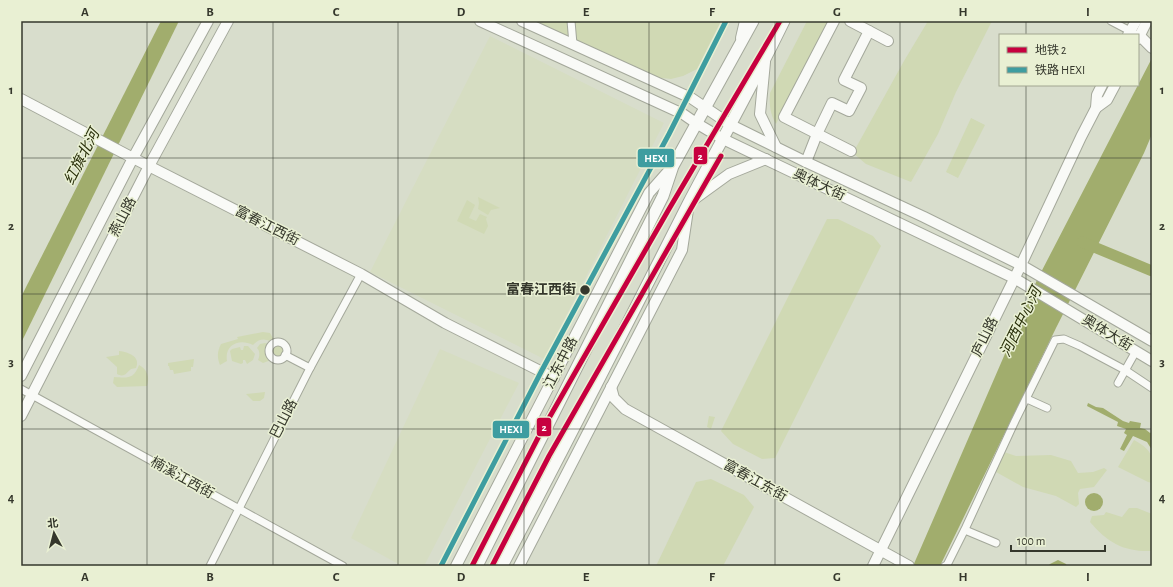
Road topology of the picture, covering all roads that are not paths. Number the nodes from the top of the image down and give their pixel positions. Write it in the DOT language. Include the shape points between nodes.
graph roads {
  1 [pos="208,21"];
  2 [pos="228,21"];
  3 [pos="480,21"];
  4 [pos="522,21"];
  5 [pos="571,21"];
  6 [pos="745,21"];
  7 [pos="753,21"];
  8 [pos="784,21"];
  9 [pos="790,21"];
  10 [pos="834,21"];
  11 [pos="850,21"];
  12 [pos="1111,21"];
  13 [pos="1136,21"];
  14 [pos="1147,21"];
  15 [pos="869,31"];
  16 [pos="1133,34"];
  17 [pos="1135,34"];
  18 [pos="1136,34"];
  19 [pos="1139,36"];
  20 [pos="1139,38"];
  21 [pos="1152,40"];
  22 [pos="888,41"];
  23 [pos="573,44"];
  24 [pos="1152,48"];
  25 [pos="737,53"];
  26 [pos="764,63"];
  27 [pos="1102,86"];
  28 [pos="1114,86"];
  29 [pos="21,98"];
  30 [pos="704,108"];
  31 [pos="1096,108"];
  32 [pos="696,123"];
  33 [pos="731,125"];
  34 [pos="817,134"];
  35 [pos="723,139"];
  36 [pos="776,147"];
  37 [pos="851,151"];
  38 [pos="133,158"];
  39 [pos="766,159"];
  40 [pos="806,162"];
  41 [pos="149,166"];
  42 [pos="673,166"];
  43 [pos="689,203"];
  44 [pos="1021,265"];
  45 [pos="361,274"];
  46 [pos="1014,278"];
  47 [pos="1152,341"];
  48 [pos="1136,351"];
  49 [pos="286,355"];
  50 [pos="1152,361"];
  51 [pos="310,368"];
  52 [pos="1125,370"];
  53 [pos="21,376"];
  54 [pos="554,378"];
  55 [pos="1118,383"];
  56 [pos="611,387"];
  57 [pos="1152,388"];
  58 [pos="21,389"];
  59 [pos="31,395"];
  60 [pos="1027,399"];
  61 [pos="1047,408"];
  62 [pos="21,416"];
  63 [pos="239,509"];
  64 [pos="965,530"];
  65 [pos="996,543"];
  66 [pos="881,550"];
  67 [pos="906,564"];
  68 [pos="210,566"];
  69 [pos="343,566"];
  70 [pos="456,566"];
  71 [pos="477,566"];
  72 [pos="502,566"];
  73 [pos="519,566"];
  74 [pos="873,566"];
  75 [pos="945,566"];
  1 -- 38 [label="main road, 燕山路"];
  2 -- 41 [label="main road, 燕山路"];
  3 -- 32 [label="main road, 奥体大街" via="683,114"];
  4 -- 23 [label="main road, 奥体大街"];
  5 -- 23 [label="street"];
  6 -- 25 [label="main road, 江东中路"];
  7 -- 25 [label="main road, 江东中路"];
  8 -- 26 [label="main road"];
  9 -- 26 [label="main road"];
  10 -- 34 [label="main road" via="784,117"];
  11 -- 15 [label="main road"];
  12 -- 16 [label="street"];
  13 -- 17 [label="main road"];
  14 -- 18 [label="main road"];
  15 -- 22 [label="main road"];
  15 -- 34 [label="main road" via="844,80 861,88 852,106 849,111 832,102"];
  19 -- 21 [label="main road"];
  20 -- 24 [label="main road"];
  23 -- 30 [label="main road, 奥体大街" via="691,98"];
  25 -- 30 [label="main road, 江东中路"];
  26 -- 33 [label="main road"];
  26 -- 36 [label="main road" via="760,114"];
  27 -- 31 [label="main road, 庐山路" via="1097,95"];
  28 -- 31 [label="main road, 庐山路" via="1107,100"];
  29 -- 38 [label="main road, 富春江西街"];
  30 -- 32 [label="main road, 江东中路"];
  30 -- 33 [label="main road, 奥体大街"];
  31 -- 44 [label="main road, 庐山路"];
  32 -- 35 [label="main road, 奥体大街"];
  32 -- 42 [label="main road, 江东中路"];
  33 -- 35 [label="main road"];
  33 -- 36 [label="main road, 奥体大街"];
  34 -- 37 [label="main road"];
  34 -- 40 [label="main road"];
  35 -- 39 [label="main road, 奥体大街"];
  35 -- 43 [label="main road"];
  36 -- 40 [label="main road, 奥体大街"];
  38 -- 41 [label="main road, 富春江西街"];
  38 -- 53 [label="main road, 燕山路"];
  39 -- 43 [label="main road" via="729,174"];
  39 -- 46 [label="main road, 奥体大街"];
  40 -- 44 [label="main road, 奥体大街"];
  41 -- 45 [label="main road, 富春江西街"];
  41 -- 59 [label="main road, 燕山路"];
  42 -- 54 [label="main road, 江东中路" via="649,193"];
  42 -- 71 [label="main road, 江东中路" via="663,196"];
  43 -- 56 [label="main road" via="682,250"];
  43 -- 72 [label="main road"];
  44 -- 46 [label="main road, 庐山路"];
  44 -- 47 [label="main road, 奥体大街"];
  45 -- 51 [label="street, 巴山路"];
  45 -- 54 [label="main road, 富春江西街" via="445,323"];
  46 -- 48 [label="main road, 奥体大街"];
  46 -- 66 [label="main road, 庐山路"];
  48 -- 50 [label="main road, 奥体大街"];
  48 -- 52 [label="street"];
  49 -- 51 [label="street"];
  51 -- 63 [label="street, 巴山路"];
  52 -- 55 [label="street"];
  52 -- 57 [label="street"];
  52 -- 60 [label="street" via="1064,339 1055,340"];
  54 -- 70 [label="main road, 江东中路"];
  56 -- 66 [label="main road, 富春江东街" via="614,398 625,409"];
  56 -- 73 [label="main road"];
  58 -- 59 [label="street, 楠溪江西街"];
  59 -- 62 [label="main road, 燕山路"];
  59 -- 63 [label="street, 楠溪江西街"];
  60 -- 61 [label="street"];
  60 -- 64 [label="street"];
  63 -- 68 [label="street, 巴山路"];
  63 -- 69 [label="street, 楠溪江西街"];
  64 -- 65 [label="street"];
  64 -- 75 [label="street"];
  66 -- 67 [label="main road, 富春江东街"];
  66 -- 74 [label="main road, 庐山路"];
}
